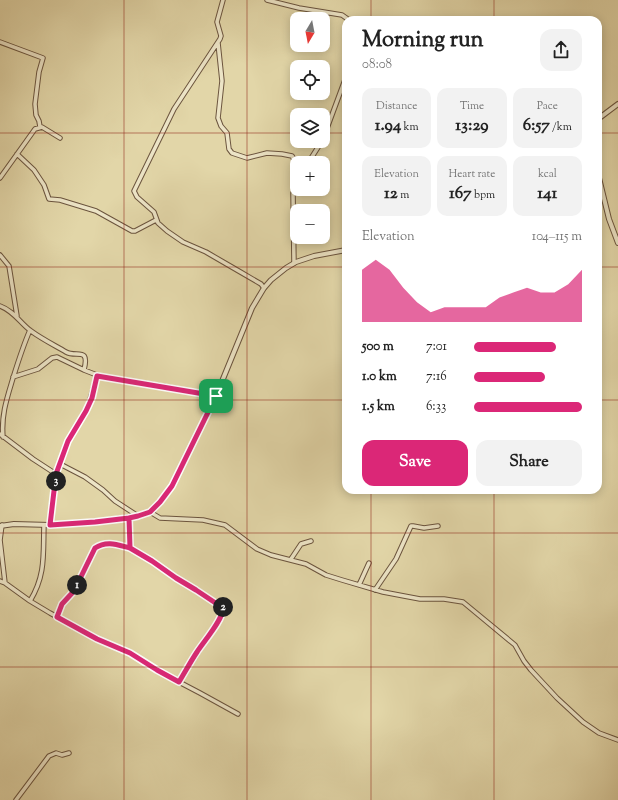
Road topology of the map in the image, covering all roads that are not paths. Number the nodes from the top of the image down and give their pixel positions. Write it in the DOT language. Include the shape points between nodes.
graph roads {
  1 [pos="223,0"];
  2 [pos="267,0"];
  3 [pos="343,16"];
  4 [pos="0,42"];
  5 [pos="218,42"];
  6 [pos="342,88"];
  7 [pos="618,104"];
  8 [pos="602,116"];
  9 [pos="330,119"];
  10 [pos="40,127"];
  11 [pos="60,138"];
  12 [pos="17,154"];
  13 [pos="292,156"];
  14 [pos="0,178"];
  15 [pos="602,190"];
  16 [pos="294,196"];
  17 [pos="156,220"];
  18 [pos="618,243"];
  19 [pos="342,251"];
  20 [pos="0,255"];
  21 [pos="294,263"];
  22 [pos="264,288"];
  23 [pos="0,306"];
  24 [pos="17,316"];
  25 [pos="30,330"];
  26 [pos="84,370"];
  27 [pos="97,376"];
  28 [pos="13,377"];
  29 [pos="216,396"];
  30 [pos="2,435"];
  31 [pos="60,464"];
  32 [pos="56,474"];
  33 [pos="150,512"];
  34 [pos="138,516"];
  35 [pos="129,518"];
  36 [pos="44,525"];
  37 [pos="50,525"];
  38 [pos="1,526"];
  39 [pos="438,526"];
  40 [pos="310,541"];
  41 [pos="130,548"];
  42 [pos="291,559"];
  43 [pos="369,563"];
  44 [pos="0,581"];
  45 [pos="5,583"];
  46 [pos="359,585"];
  47 [pos="375,590"];
  48 [pos="30,601"];
  49 [pos="57,617"];
  50 [pos="179,682"];
  51 [pos="238,714"];
  52 [pos="618,740"];
  53 [pos="69,753"];
  54 [pos="16,800"];
  1 -- 5 [label="street" via="217,22 221,36"];
  2 -- 3 [label="street"];
  4 -- 10 [label="street" via="43,58 35,104"];
  5 -- 13 [label="street" via="222,81 218,118 227,133 229,149 232,153 247,158 267,153"];
  5 -- 17 [label="street" via="174,109 135,188 135,194 154,212"];
  6 -- 9 [label="street"];
  7 -- 8 [label="street"];
  10 -- 11 [label="street"];
  10 -- 12 [label="street" via="35,129"];
  12 -- 14 [label="street"];
  12 -- 17 [label="street" via="34,170 49,199 96,211 132,231"];
  15 -- 18 [label="street"];
  16 -- 21 [label="street"];
  17 -- 22 [label="street" via="183,242 206,252"];
  19 -- 21 [label="street"];
  20 -- 24 [label="street" via="9,266"];
  21 -- 22 [label="street"];
  22 -- 29 [label="street" via="252,308"];
  23 -- 24 [label="street"];
  24 -- 25 [label="street"];
  25 -- 26 [label="street" via="69,354 81,354 86,361"];
  25 -- 28 [label="street"];
  26 -- 27 [label="street"];
  26 -- 28 [label="street" via="55,357 38,369"];
  27 -- 29 [label="street"];
  27 -- 31 [label="street" via="92,398 68,441"];
  28 -- 30 [label="street" via="5,402"];
  29 -- 33 [label="street" via="172,486"];
  30 -- 32 [label="street"];
  31 -- 32 [label="street"];
  31 -- 34 [label="street" via="85,476 114,501"];
  32 -- 37 [label="street"];
  33 -- 34 [label="street"];
  33 -- 42 [label="street" via="160,518 203,520 225,525 257,549"];
  34 -- 35 [label="street"];
  35 -- 37 [label="street"];
  35 -- 41 [label="street"];
  36 -- 37 [label="street"];
  36 -- 38 [label="street"];
  36 -- 48 [label="street" via="43,569"];
  38 -- 45 [label="street"];
  39 -- 47 [label="street" via="411,526 396,559"];
  40 -- 42 [label="street" via="300,545"];
  41 -- 49 [label="street" via="111,543 95,548 74,591 62,604"];
  41 -- 50 [label="street" via="223,608 223,613"];
  42 -- 46 [label="street" via="332,577"];
  43 -- 46 [label="street"];
  44 -- 45 [label="street"];
  45 -- 48 [label="street"];
  46 -- 47 [label="street"];
  47 -- 52 [label="street" via="416,598 465,603 515,645 531,670 583,722 599,733"];
  48 -- 49 [label="street"];
  49 -- 50 [label="street" via="97,639 130,653"];
  50 -- 51 [label="street"];
  53 -- 54 [label="street" via="49,756"];
}
